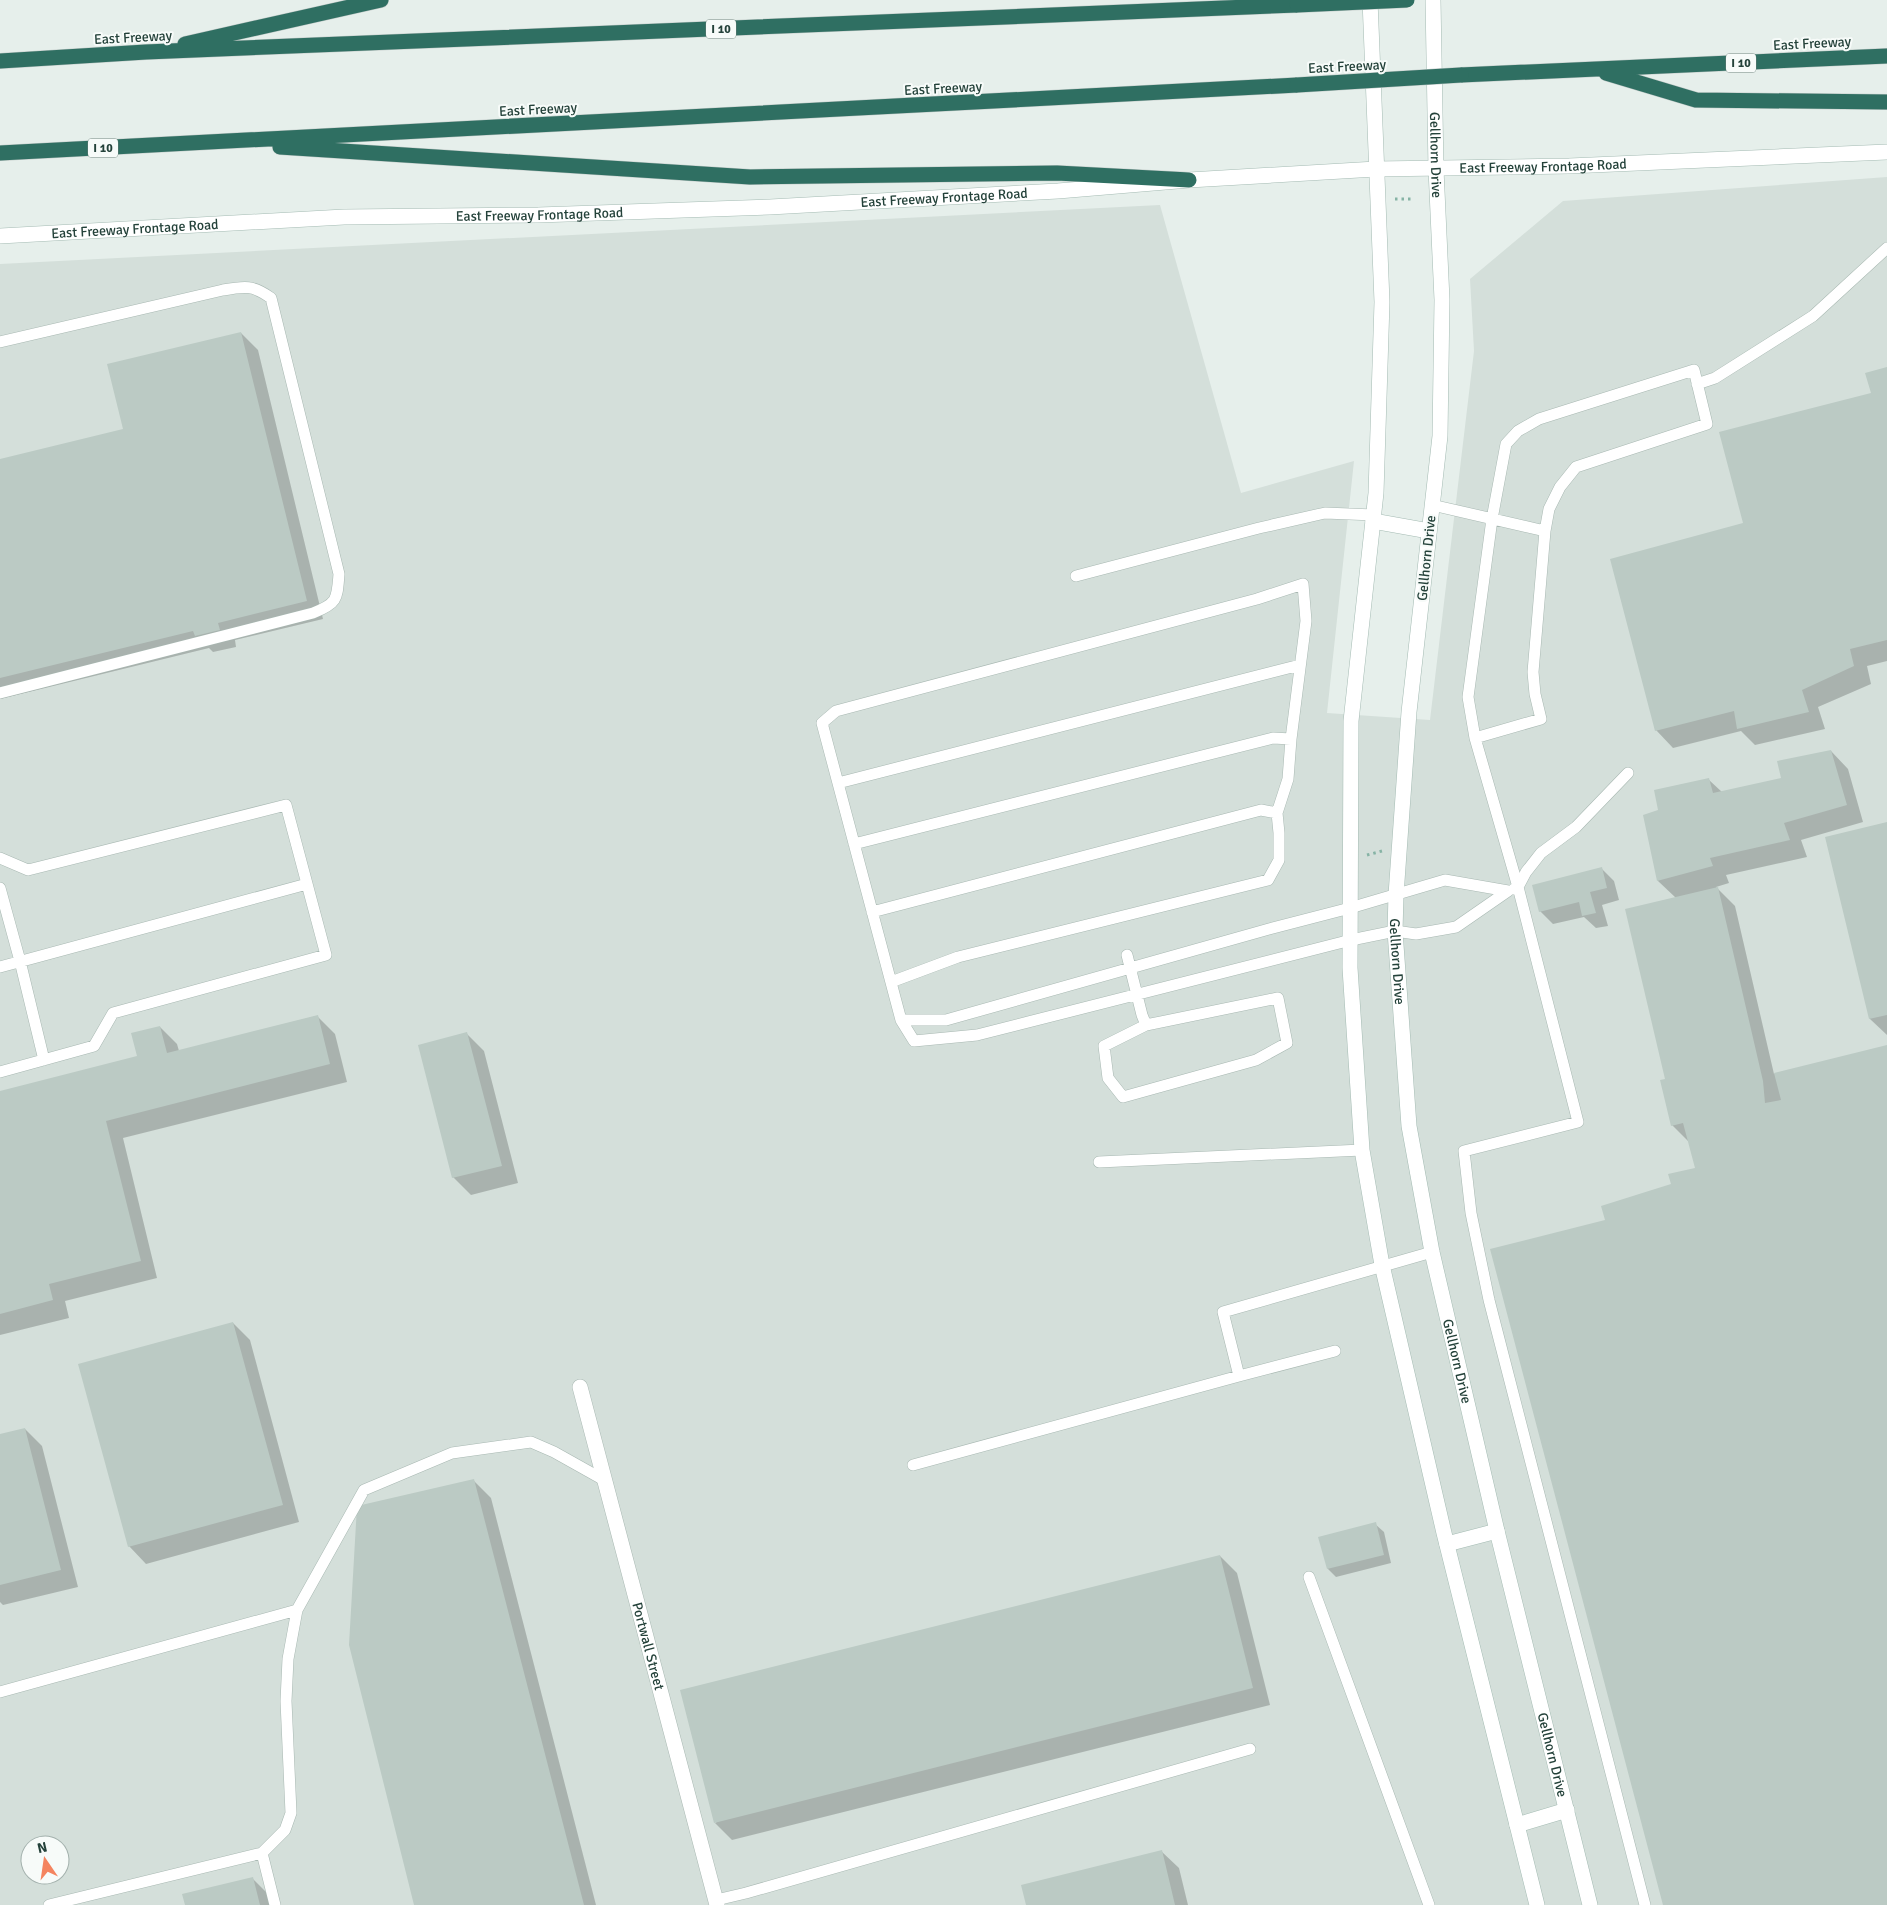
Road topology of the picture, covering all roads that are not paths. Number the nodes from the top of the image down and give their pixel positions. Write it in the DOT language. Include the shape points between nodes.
graph roads {
  1 [pos="381,0"];
  2 [pos="1370,0"];
  3 [pos="1407,0"];
  4 [pos="1433,0"];
  5 [pos="146,52"];
  6 [pos="1887,56"];
  7 [pos="0,61"];
  8 [pos="1595,69"];
  9 [pos="1887,102"];
  10 [pos="206,143"];
  11 [pos="1887,152"];
  12 [pos="0,153"];
  13 [pos="1376,169"];
  14 [pos="1436,169"];
  15 [pos="1188,180"];
  16 [pos="0,236"];
  17 [pos="1887,248"];
  18 [pos="0,342"];
  19 [pos="1697,384"];
  20 [pos="1432,505"];
  21 [pos="1373,518"];
  22 [pos="1492,519"];
  23 [pos="1429,531"];
  24 [pos="1545,531"];
  25 [pos="1076,576"];
  26 [pos="1300,665"];
  27 [pos="0,693"];
  28 [pos="1474,738"];
  29 [pos="1291,739"];
  30 [pos="1628,773"];
  31 [pos="838,783"];
  32 [pos="1277,813"];
  33 [pos="854,844"];
  34 [pos="0,858"];
  35 [pos="307,884"];
  36 [pos="0,888"];
  37 [pos="1513,889"];
  38 [pos="1396,895"];
  39 [pos="1350,908"];
  40 [pos="872,912"];
  41 [pos="1395,931"];
  42 [pos="1351,940"];
  43 [pos="1127,955"];
  44 [pos="20,961"];
  45 [pos="0,967"];
  46 [pos="1130,968"];
  47 [pos="890,982"];
  48 [pos="1137,995"];
  49 [pos="901,1020"];
  50 [pos="1146,1026"];
  51 [pos="44,1060"];
  52 [pos="0,1072"];
  53 [pos="1362,1150"];
  54 [pos="1099,1162"];
  55 [pos="1432,1252"];
  56 [pos="1382,1265"];
  57 [pos="1335,1351"];
  58 [pos="1239,1376"];
  59 [pos="580,1387"];
  60 [pos="913,1465"];
  61 [pos="604,1480"];
  62 [pos="1497,1530"];
  63 [pos="1447,1544"];
  64 [pos="1308,1576"];
  65 [pos="298,1610"];
  66 [pos="0,1692"];
  67 [pos="1250,1749"];
  68 [pos="1567,1810"];
  69 [pos="1517,1825"];
  70 [pos="262,1853"];
  71 [pos="716,1902"];
  72 [pos="49,1905"];
  73 [pos="275,1905"];
  74 [pos="1429,1905"];
  75 [pos="1537,1905"];
  76 [pos="1590,1905"];
  77 [pos="1645,1905"];
  1 -- 5 [label="highway"];
  2 -- 13 [label="main road"];
  3 -- 5 [label="highway, East Freeway / I 10, bridge"];
  4 -- 14 [label="main road, Gellhorn Drive"];
  5 -- 7 [label="highway, East Freeway / I 10"];
  6 -- 8 [label="highway, East Freeway / I 10"];
  8 -- 9 [label="highway" via="1696,100"];
  8 -- 10 [label="highway, East Freeway / I 10, bridge"];
  10 -- 12 [label="highway, East Freeway / I 10"];
  10 -- 15 [label="highway" via="750,177 1056,173"];
  11 -- 14 [label="main road, East Freeway Frontage Road"];
  13 -- 14 [label="main road, East Freeway Frontage Road"];
  13 -- 15 [label="main road, East Freeway Frontage Road"];
  13 -- 21 [label="main road" via="1382,302"];
  14 -- 20 [label="main road, Gellhorn Drive" via="1442,319 1440,436"];
  15 -- 16 [label="main road, East Freeway Frontage Road" via="1058,191 770,207 538,215 344,217"];
  17 -- 19 [label="lane" via="1813,316 1715,378"];
  18 -- 27 [label="lane" via="241,287 257,289 272,298 339,574 337,597 328,607 313,613"];
  19 -- 22 [label="lane" via="1694,370 1540,419 1518,432 1506,444"];
  19 -- 24 [label="lane" via="1707,424 1576,468 1560,487 1549,509"];
  20 -- 22 [label="lane"];
  20 -- 23 [label="main road, Gellhorn Drive"];
  21 -- 23 [label="main road"];
  21 -- 25 [label="lane" via="1324,513"];
  21 -- 39 [label="main road" via="1351,721"];
  22 -- 24 [label="lane"];
  22 -- 28 [label="lane" via="1468,697"];
  23 -- 38 [label="main road, Gellhorn Drive" via="1409,712"];
  24 -- 28 [label="lane" via="1533,672 1541,719"];
  26 -- 29 [label="lane"];
  26 -- 31 [label="lane"];
  26 -- 31 [label="lane" via="1306,621 1303,584 1256,600 836,711 822,723"];
  28 -- 37 [label="lane"];
  29 -- 32 [label="lane" via="1288,779"];
  29 -- 33 [label="lane" via="1274,738"];
  30 -- 37 [label="lane" via="1576,827 1541,853"];
  31 -- 33 [label="lane"];
  32 -- 40 [label="lane" via="1260,810"];
  32 -- 47 [label="lane" via="1279,860 1268,880 958,957"];
  33 -- 40 [label="lane"];
  34 -- 35 [label="lane" via="28,870 286,805"];
  35 -- 44 [label="lane"];
  35 -- 51 [label="lane" via="326,955 113,1013 94,1046"];
  36 -- 44 [label="lane"];
  37 -- 38 [label="lane" via="1445,880"];
  37 -- 41 [label="lane" via="1456,927 1416,934"];
  37 -- 77 [label="lane" via="1578,1122 1464,1151 1471,1213 1489,1300"];
  38 -- 39 [label="lane"];
  38 -- 41 [label="main road, Gellhorn Drive"];
  39 -- 42 [label="main road"];
  39 -- 46 [label="lane"];
  40 -- 47 [label="lane"];
  41 -- 42 [label="lane"];
  41 -- 55 [label="main road, Gellhorn Drive" via="1409,1126"];
  42 -- 48 [label="lane"];
  42 -- 53 [label="main road"];
  43 -- 46 [label="lane"];
  44 -- 45 [label="lane"];
  44 -- 51 [label="lane"];
  46 -- 48 [label="lane"];
  46 -- 49 [label="lane" via="946,1020"];
  47 -- 49 [label="lane"];
  48 -- 49 [label="lane" via="977,1035 914,1041"];
  48 -- 50 [label="lane"];
  50 -- 50 [label="lane" via="1278,998 1288,1043 1256,1060 1123,1097 1108,1078 1104,1046"];
  51 -- 52 [label="lane"];
  53 -- 54 [label="lane"];
  53 -- 56 [label="main road"];
  55 -- 56 [label="lane"];
  55 -- 62 [label="main road, Gellhorn Drive"];
  56 -- 58 [label="lane" via="1223,1312"];
  56 -- 63 [label="main road"];
  57 -- 58 [label="lane"];
  58 -- 60 [label="lane"];
  59 -- 61 [label="main road, Portwall Street"];
  61 -- 65 [label="lane" via="531,1442 452,1453 364,1490"];
  61 -- 71 [label="main road, Portwall Street"];
  62 -- 63 [label="main road"];
  62 -- 68 [label="main road, Gellhorn Drive"];
  63 -- 69 [label="main road"];
  64 -- 74 [label="lane"];
  65 -- 66 [label="lane"];
  65 -- 70 [label="lane" via="288,1659 286,1701 291,1813 285,1830"];
  67 -- 71 [label="lane"];
  68 -- 69 [label="main road"];
  68 -- 76 [label="main road, Gellhorn Drive"];
  69 -- 75 [label="main road"];
  70 -- 72 [label="lane"];
  70 -- 73 [label="lane"];
}
